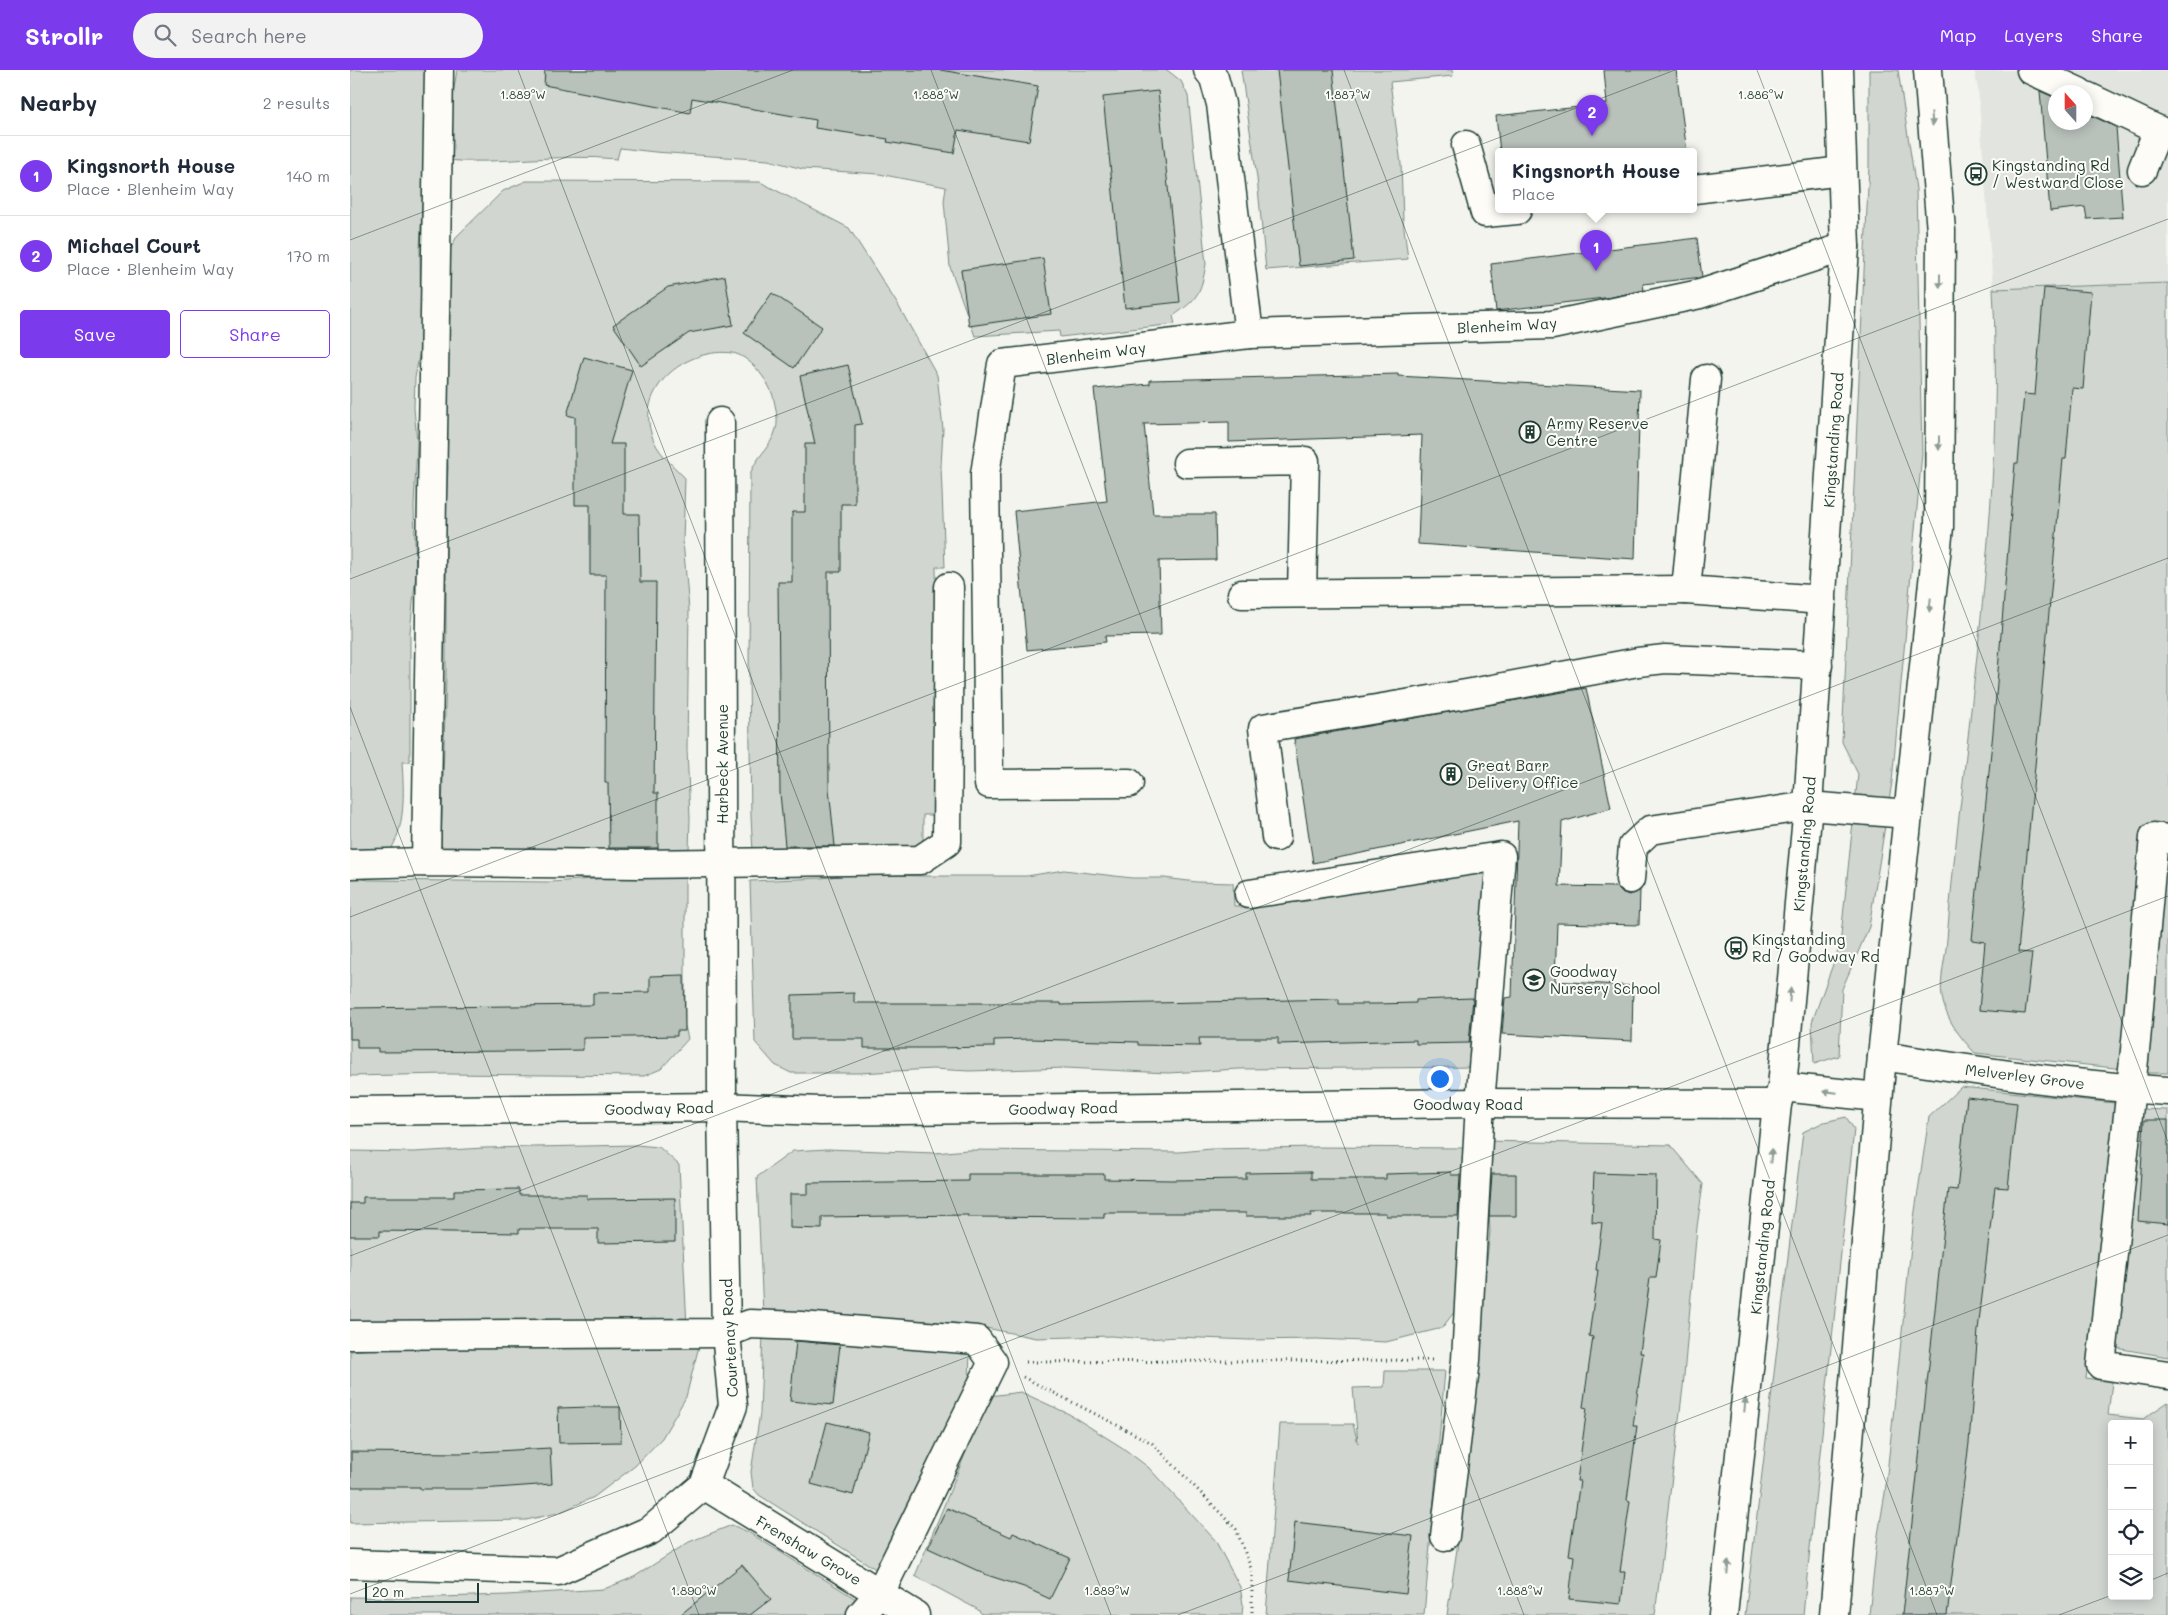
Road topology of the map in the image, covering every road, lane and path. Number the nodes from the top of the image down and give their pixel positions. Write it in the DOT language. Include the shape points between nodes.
graph roads {
  1 [pos="439,70"];
  2 [pos="1208,70"];
  3 [pos="1838,70"];
  4 [pos="1928,70"];
  5 [pos="2031,70"];
  6 [pos="2064,85"];
  7 [pos="2093,99"];
  8 [pos="1466,145"];
  9 [pos="2142,170"];
  10 [pos="1842,171"];
  11 [pos="1697,189"];
  12 [pos="1495,212"];
  13 [pos="1845,247"];
  14 [pos="1249,334"];
  15 [pos="1706,379"];
  16 [pos="720,422"];
  17 [pos="1187,463"];
  18 [pos="949,587"];
  19 [pos="1686,590"];
  20 [pos="1302,593"];
  21 [pos="1242,594"];
  22 [pos="1822,600"];
  23 [pos="1818,665"];
  24 [pos="1129,783"];
  25 [pos="1808,806"];
  26 [pos="1908,814"];
  27 [pos="1276,837"];
  28 [pos="2168,839"];
  29 [pos="426,862"];
  30 [pos="723,863"];
  31 [pos="350,864"];
  32 [pos="1630,879"];
  33 [pos="1250,894"];
  34 [pos="1882,1056"];
  35 [pos="2130,1089"];
  36 [pos="2168,1091"];
  37 [pos="1779,1095"];
  38 [pos="1878,1097"];
  39 [pos="1480,1103"];
  40 [pos="722,1107"];
  41 [pos="350,1111"];
  42 [pos="726,1334"];
  43 [pos="350,1335"];
  44 [pos="1466,1360"];
  45 [pos="993,1362"];
  46 [pos="2168,1375"];
  47 [pos="704,1486"];
  48 [pos="1445,1536"];
  49 [pos="350,1564"];
  50 [pos="880,1593"];
  51 [pos="861,1615"];
  52 [pos="915,1615"];
  53 [pos="1252,1615"];
  54 [pos="1722,1615"];
  55 [pos="1834,1615"];
  1 -- 29 [label="street"];
  2 -- 14 [label="street" via="1214,78 1221,104"];
  3 -- 10 [label="street, Kingstanding Road"];
  4 -- 26 [label="street, one-way" via="1941,231 1938,527"];
  5 -- 6 [label="street"];
  7 -- 9 [label="street" via="2158,130"];
  8 -- 12 [label="street" via="1485,213"];
  10 -- 11 [label="street"];
  10 -- 13 [label="street, Kingstanding Road"];
  13 -- 14 [label="street, Blenheim Way" via="1700,294 1552,325"];
  13 -- 22 [label="street, Kingstanding Road"];
  14 -- 24 [label="street, Blenheim Way" via="1002,364 985,474 989,784"];
  15 -- 19 [label="street"];
  16 -- 30 [label="street, Harbeck Avenue"];
  17 -- 20 [label="street" via="1305,460"];
  18 -- 30 [label="street" via="947,842 920,860"];
  19 -- 20 [label="street"];
  19 -- 22 [label="street"];
  20 -- 21 [label="street"];
  22 -- 23 [label="street, Kingstanding Road"];
  23 -- 25 [label="street, Kingstanding Road"];
  23 -- 27 [label="street" via="1665,659 1638,662 1263,728"];
  25 -- 26 [label="street"];
  25 -- 32 [label="street" via="1650,830 1633,846"];
  37 -- 25 [label="street, Kingstanding Road, one-way"];
  26 -- 34 [label="street"];
  28 -- 35 [label="street" via="2154,837"];
  29 -- 30 [label="street"];
  29 -- 31 [label="street"];
  30 -- 40 [label="street, Harbeck Avenue"];
  33 -- 39 [label="street" via="1501,856"];
  34 -- 35 [label="street, Melverley Grove"];
  34 -- 38 [label="street"];
  35 -- 36 [label="street, Melverley Grove"];
  35 -- 46 [label="street" via="2101,1365"];
  38 -- 37 [label="street, Goodway Road, one-way"];
  37 -- 39 [label="street, Goodway Road"];
  54 -- 37 [label="street, Kingstanding Road, one-way"];
  38 -- 55 [label="street"];
  39 -- 40 [label="street, Goodway Road" via="820,1111"];
  39 -- 44 [label="street"];
  40 -- 41 [label="street, Goodway Road"];
  40 -- 42 [label="street, Courtenay Road"];
  42 -- 43 [label="street"];
  42 -- 45 [label="street" via="750,1324 978,1340"];
  42 -- 47 [label="street, Courtenay Road" via="733,1406"];
  44 -- 45 [label="path"];
  44 -- 48 [label="street"];
  45 -- 50 [label="street"];
  45 -- 53 [label="path" via="1152,1443 1236,1529 1252,1572"];
  47 -- 49 [label="street" via="651,1530 558,1570"];
  47 -- 50 [label="street, Frenshaw Grove"];
  50 -- 51 [label="street"];
  50 -- 52 [label="street, Frenshaw Grove"];
}
